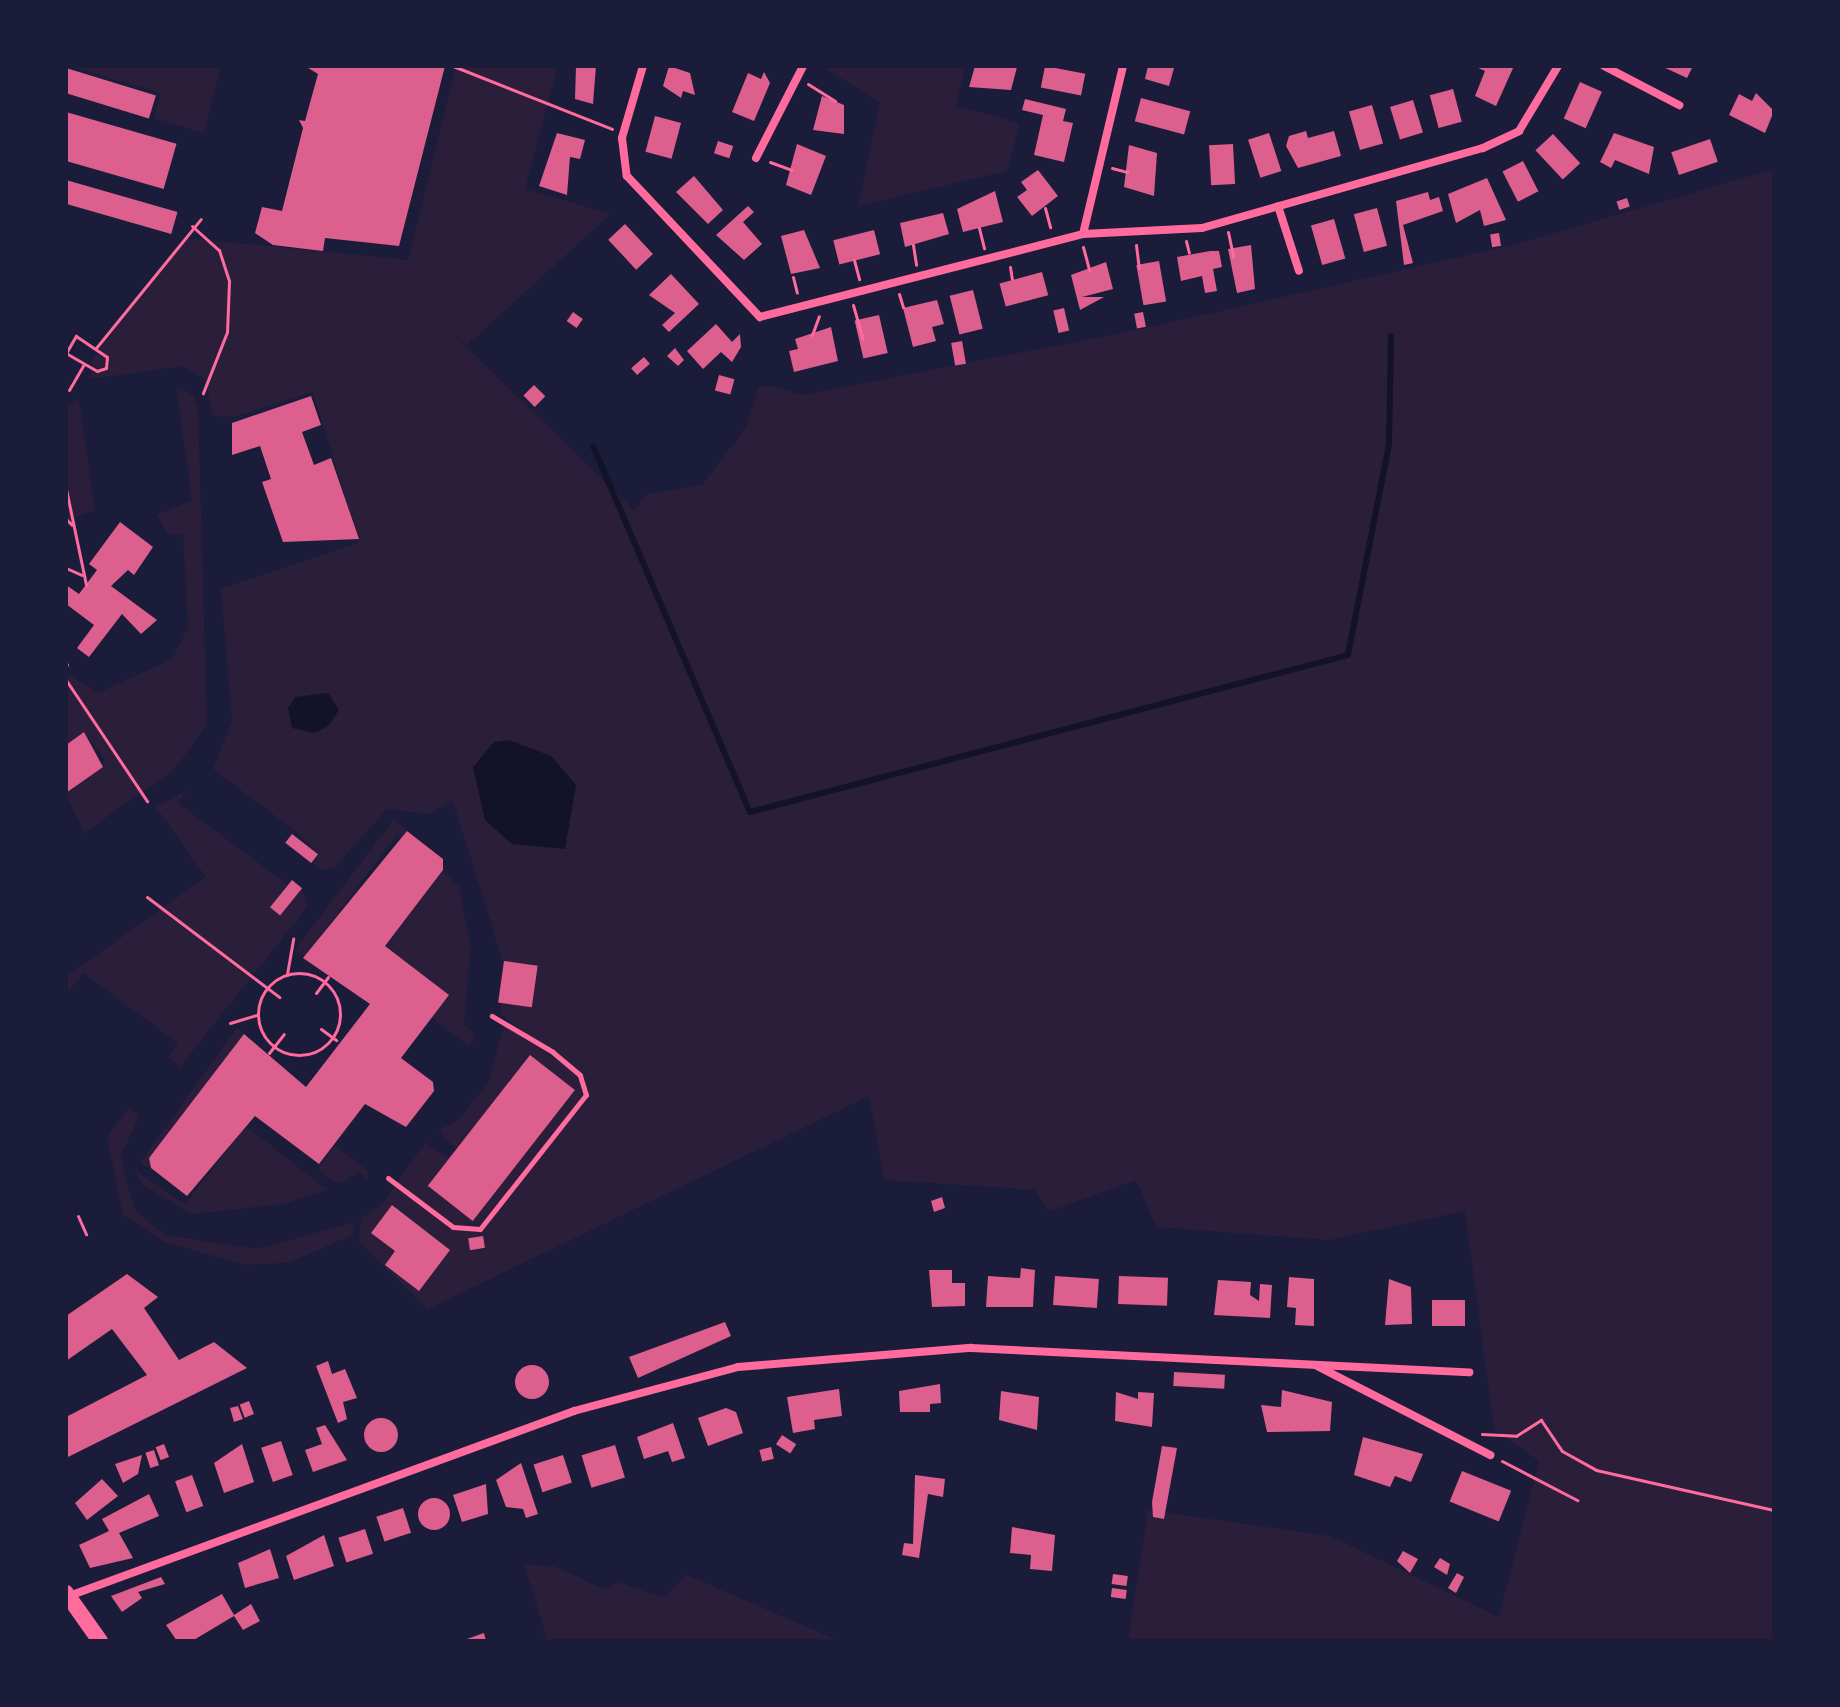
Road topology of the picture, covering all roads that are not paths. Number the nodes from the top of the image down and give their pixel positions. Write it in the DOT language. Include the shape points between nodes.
graph roads {
  1 [pos="643,66"];
  2 [pos="803,66"];
  3 [pos="1123,66"];
  4 [pos="1558,66"];
  5 [pos="1604,66"];
  6 [pos="1679,105"];
  7 [pos="756,158"];
  8 [pos="1278,206"];
  9 [pos="1081,235"];
  10 [pos="1299,271"];
  11 [pos="492,1016"];
  12 [pos="388,1178"];
  13 [pos="1313,1364"];
  14 [pos="1469,1372"];
  15 [pos="1490,1455"];
  16 [pos="67,1595"];
  17 [pos="100,1641"];
  1 -- 9 [label="street" via="619,159 627,176 760,317"];
  2 -- 7 [label="street"];
  3 -- 9 [label="street"];
  4 -- 8 [label="street" via="1533,116 1505,139"];
  5 -- 6 [label="street"];
  8 -- 9 [label="street" via="1226,221"];
  8 -- 10 [label="street"];
  11 -- 12 [label="lane" via="553,1052 580,1075 586,1095 480,1229 453,1227"];
  13 -- 14 [label="street"];
  13 -- 15 [label="street"];
  13 -- 16 [label="street" via="971,1348 738,1367 559,1416"];
  16 -- 17 [label="main road"];
}
